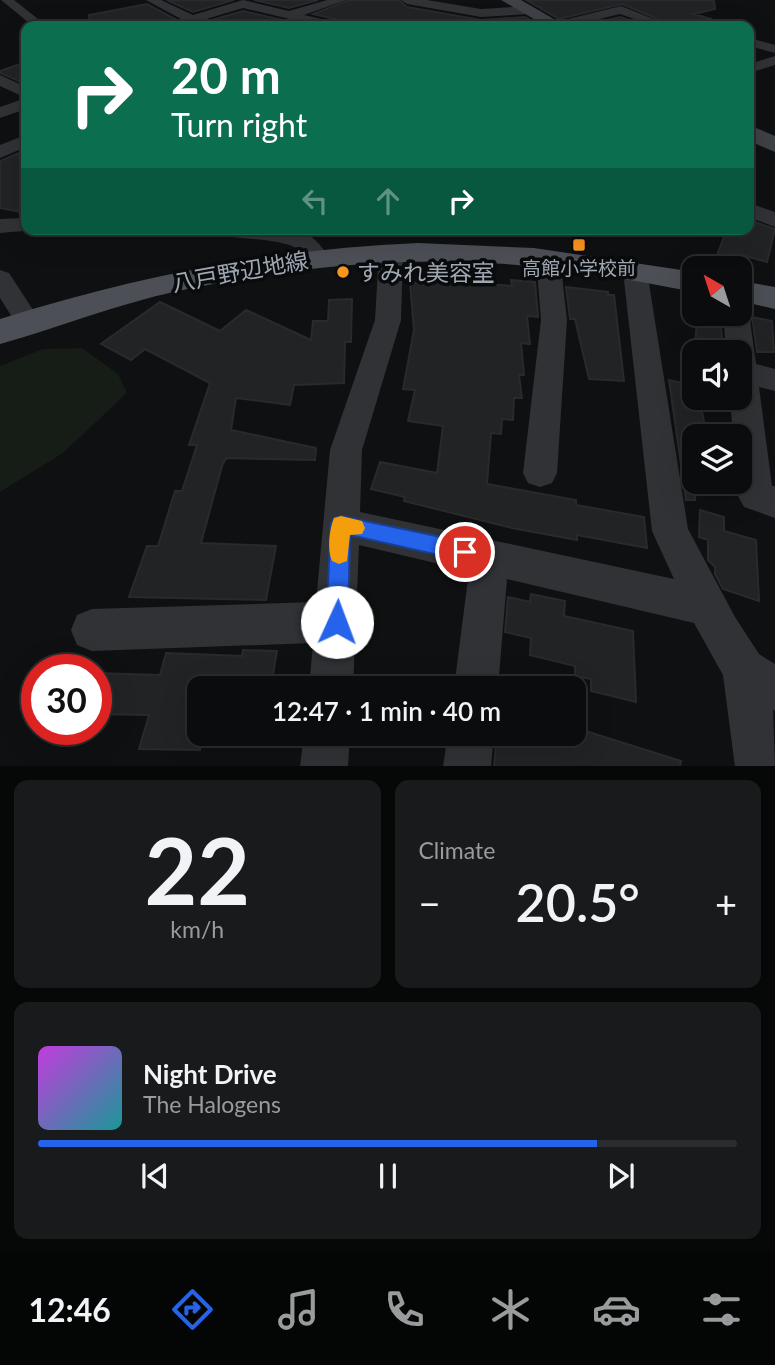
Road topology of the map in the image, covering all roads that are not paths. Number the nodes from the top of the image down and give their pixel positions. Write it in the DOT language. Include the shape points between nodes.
graph roads {
  1 [pos="7,0"];
  2 [pos="152,0"];
  3 [pos="340,0"];
  4 [pos="407,0"];
  5 [pos="510,0"];
  6 [pos="529,10"];
  7 [pos="289,16"];
  8 [pos="32,19"];
  9 [pos="192,19"];
  10 [pos="186,21"];
  11 [pos="312,21"];
  12 [pos="549,21"];
  13 [pos="578,21"];
  14 [pos="651,21"];
  15 [pos="754,43"];
  16 [pos="775,49"];
  17 [pos="775,60"];
  18 [pos="754,67"];
  19 [pos="1,81"];
  20 [pos="21,91"];
  21 [pos="21,105"];
  22 [pos="0,113"];
  23 [pos="754,134"];
  24 [pos="21,142"];
  25 [pos="775,145"];
  26 [pos="0,152"];
  27 [pos="754,211"];
  28 [pos="775,220"];
  29 [pos="21,225"];
  30 [pos="0,226"];
  31 [pos="263,235"];
  32 [pos="391,252"];
  33 [pos="317,257"];
  34 [pos="548,258"];
  35 [pos="635,271"];
  36 [pos="0,278"];
  37 [pos="682,280"];
  38 [pos="752,293"];
  39 [pos="775,298"];
  40 [pos="14,327"];
  41 [pos="752,374"];
  42 [pos="775,380"];
  43 [pos="747,410"];
  44 [pos="540,473"];
  45 [pos="775,502"];
  46 [pos="341,524"];
  47 [pos="490,558"];
  48 [pos="707,607"];
  49 [pos="337,622"];
  50 [pos="92,630"];
  51 [pos="332,676"];
  52 [pos="477,676"];
  53 [pos="760,679"];
  54 [pos="326,746"];
  55 [pos="469,746"];
  56 [pos="324,766"];
  57 [pos="467,766"];
  58 [pos="759,766"];
  1 -- 8 [label="street"];
  2 -- 9 [label="street"];
  3 -- 7 [label="street"];
  4 -- 6 [label="street" via="481,13"];
  5 -- 6 [label="street"];
  6 -- 12 [label="street"];
  7 -- 9 [label="street" via="243,4"];
  7 -- 11 [label="street"];
  9 -- 10 [label="street"];
  13 -- 14 [label="street" via="621,10"];
  15 -- 16 [label="street"];
  17 -- 18 [label="street"];
  19 -- 20 [label="street"];
  21 -- 22 [label="street"];
  23 -- 25 [label="street"];
  24 -- 26 [label="street"];
  27 -- 28 [label="street"];
  29 -- 30 [label="street"];
  31 -- 33 [label="street" via="302,241"];
  32 -- 33 [label="main road, 八戸野辺地線"];
  32 -- 34 [label="main road, 八戸野辺地線"];
  32 -- 46 [label="street" via="388,320 346,450"];
  33 -- 40 [label="main road, 八戸野辺地線" via="218,272 114,296"];
  34 -- 35 [label="main road, 八戸野辺地線"];
  34 -- 44 [label="street" via="554,320"];
  35 -- 37 [label="main road, 八戸野辺地線"];
  35 -- 48 [label="street" via="670,531"];
  36 -- 40 [label="street"];
  38 -- 39 [label="main road"];
  41 -- 42 [label="street"];
  43 -- 45 [label="street" via="756,496"];
  46 -- 47 [label="street"];
  46 -- 49 [label="street"];
  47 -- 48 [label="street"];
  47 -- 52 [label="street"];
  48 -- 53 [label="street" via="720,632"];
  49 -- 50 [label="street"];
  49 -- 51 [label="street"];
  53 -- 58 [label="street"];
  54 -- 56 [label="street"];
  55 -- 57 [label="street"];
}
